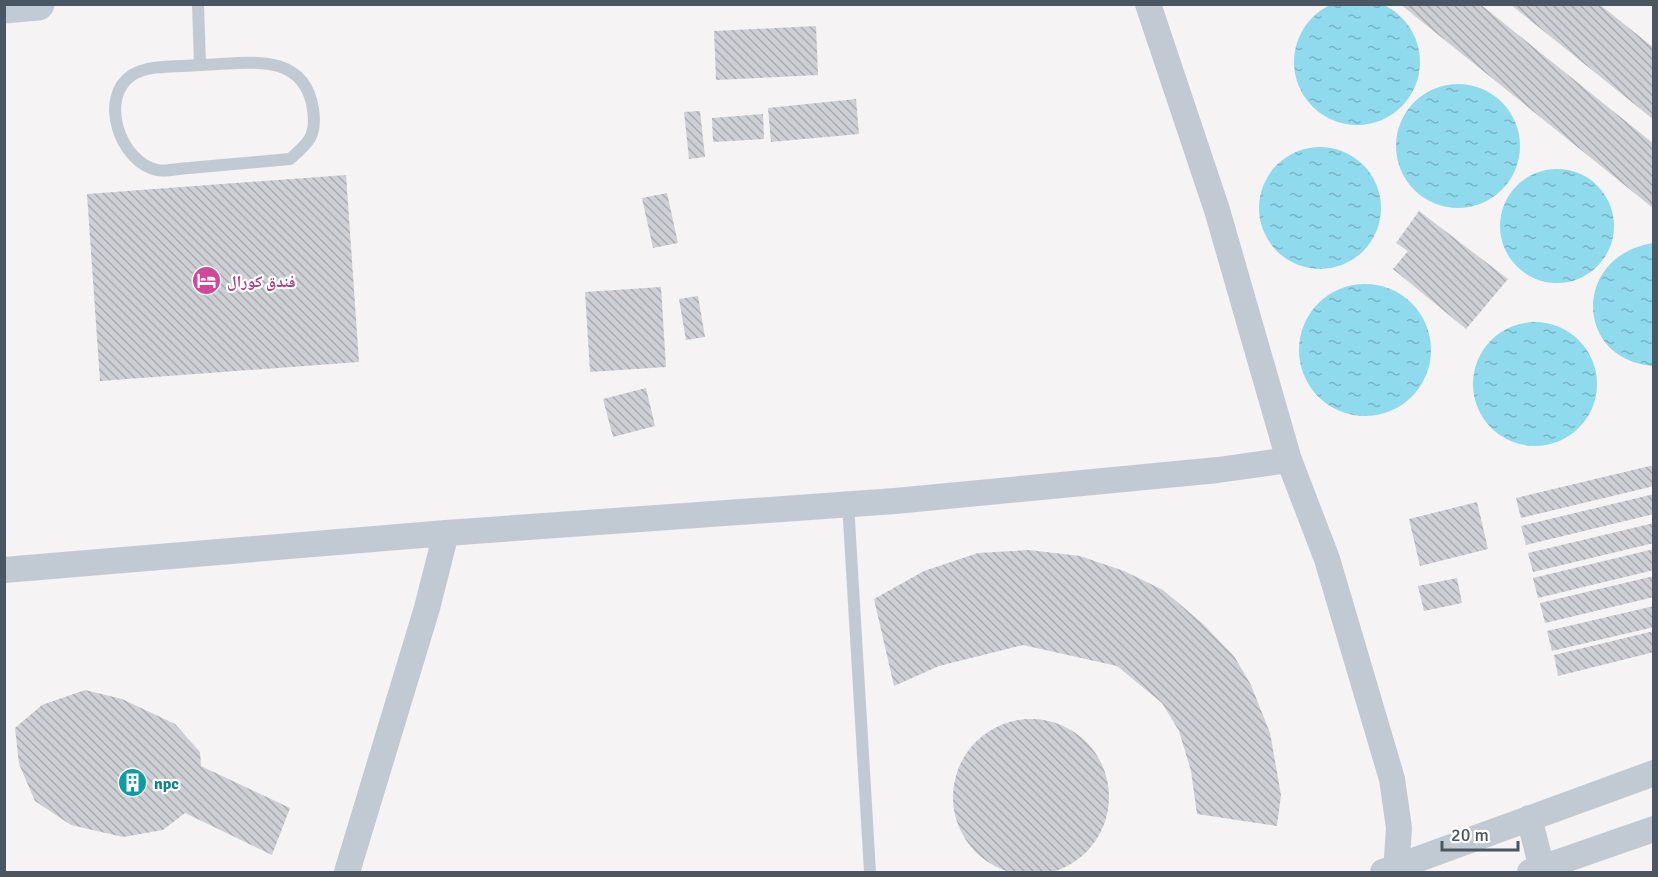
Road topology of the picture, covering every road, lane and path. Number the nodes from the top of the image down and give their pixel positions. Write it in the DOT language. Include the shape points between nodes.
graph roads {
  1 [pos="38,4"];
  2 [pos="198,4"];
  3 [pos="1149,4"];
  4 [pos="4,7"];
  5 [pos="200,64"];
  6 [pos="1289,460"];
  7 [pos="848,503"];
  8 [pos="446,533"];
  9 [pos="4,570"];
  10 [pos="1653,773"];
  11 [pos="1529,819"];
  12 [pos="1653,829"];
  13 [pos="1536,870"];
  14 [pos="1391,871"];
  15 [pos="347,873"];
  16 [pos="870,873"];
  1 -- 4 [label="main road"];
  2 -- 5 [label="lane"];
  3 -- 6 [label="street" via="1217,210"];
  5 -- 5 [label="lane" via="143,70 121,87 115,115 121,140 137,160 158,170 290,159 304,148 314,132 313,108 307,87 294,71 271,63"];
  6 -- 7 [label="street" via="1218,470"];
  6 -- 14 [label="street" via="1327,560 1392,779 1399,828"];
  7 -- 8 [label="street"];
  7 -- 16 [label="lane"];
  8 -- 9 [label="street"];
  8 -- 15 [label="street"];
  10 -- 11 [label="street"];
  11 -- 13 [label="street"];
  11 -- 14 [label="street"];
  12 -- 13 [label="street"];
}
